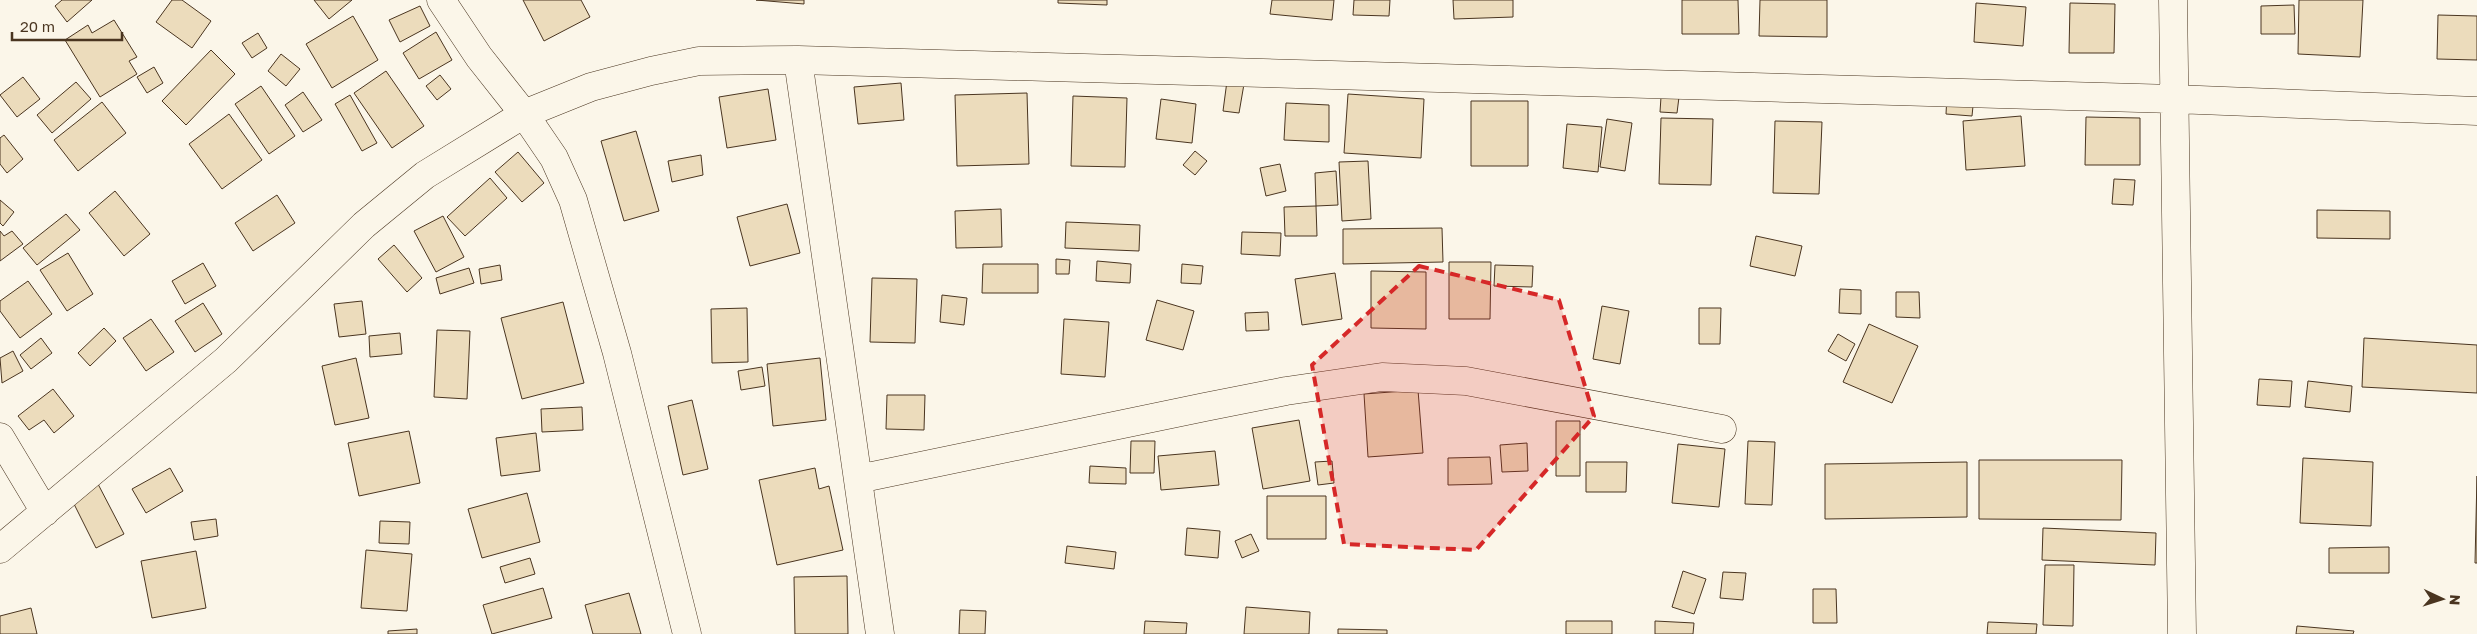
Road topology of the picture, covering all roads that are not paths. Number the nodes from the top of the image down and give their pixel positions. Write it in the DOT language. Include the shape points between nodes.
graph roads {
  1 [pos="441,0"];
  2 [pos="2173,0"];
  3 [pos="798,60"];
  4 [pos="2174,99"];
  5 [pos="2477,111"];
  6 [pos="524,114"];
  7 [pos="1722,429"];
  8 [pos="0,436"];
  9 [pos="858,479"];
  10 [pos="45,512"];
  11 [pos="0,549"];
  12 [pos="687,634"];
  13 [pos="880,634"];
  14 [pos="2182,634"];
  1 -- 6 [label="street" via="479,58"];
  2 -- 4 [label="street"];
  3 -- 4 [label="street"];
  3 -- 6 [label="street" via="699,61 591,87"];
  3 -- 9 [label="street"];
  4 -- 5 [label="street"];
  4 -- 14 [label="street"];
  6 -- 10 [label="street" via="425,175 364,225 226,360"];
  6 -- 12 [label="street" via="554,158 573,200 617,353"];
  7 -- 9 [label="street" via="1466,381 1382,377 1205,406"];
  8 -- 10 [label="street"];
  9 -- 13 [label="street"];
  10 -- 11 [label="street"];
}
